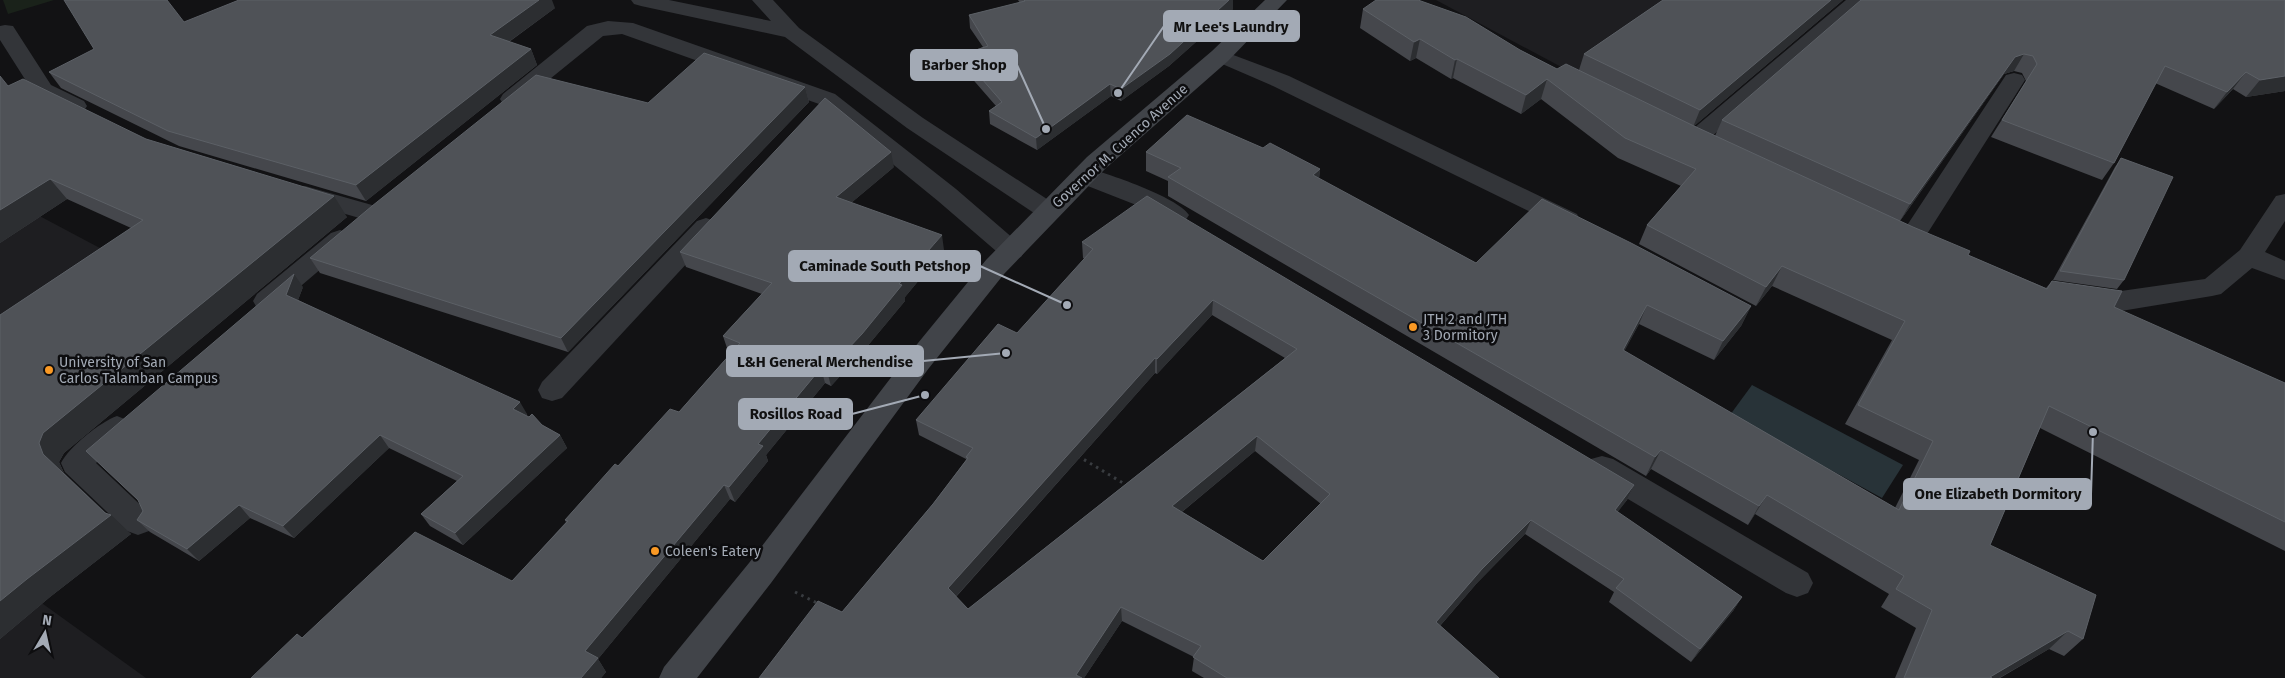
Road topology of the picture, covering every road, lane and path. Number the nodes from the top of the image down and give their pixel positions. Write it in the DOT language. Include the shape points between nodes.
graph roads {
  1 [pos="641,0"];
  2 [pos="762,0"];
  3 [pos="1277,0"];
  4 [pos="1859,0"];
  5 [pos="5,31"];
  6 [pos="792,32"];
  7 [pos="1220,56"];
  8 [pos="2014,80"];
  9 [pos="827,99"];
  10 [pos="494,113"];
  11 [pos="94,115"];
  12 [pos="807,120"];
  13 [pos="1722,152"];
  14 [pos="1084,175"];
  15 [pos="284,188"];
  16 [pos="2285,202"];
  17 [pos="1048,211"];
  18 [pos="720,213"];
  19 [pos="1584,228"];
  20 [pos="1201,230"];
  21 [pos="1911,239"];
  22 [pos="1012,251"];
  23 [pos="2249,256"];
  24 [pos="2285,271"];
  25 [pos="2058,292"];
  26 [pos="249,316"];
  27 [pos="552,390"];
  28 [pos="136,412"];
  29 [pos="1072,453"];
  30 [pos="1584,457"];
  31 [pos="1132,488"];
  32 [pos="138,522"];
  33 [pos="760,573"];
  34 [pos="1797,583"];
  35 [pos="828,609"];
  36 [pos="678,678"];
  1 -- 6 [label="lane"];
  2 -- 6 [label="lane"];
  3 -- 7 [label="main road, Governor M. Cuenco Avenue"];
  4 -- 13 [label="street" via="1686,135"];
  5 -- 11 [label="street" via="43,90"];
  6 -- 17 [label="lane" via="915,123"];
  7 -- 14 [label="main road, Governor M. Cuenco Avenue"];
  7 -- 19 [label="lane" via="1281,81"];
  8 -- 21 [label="street"];
  9 -- 10 [label="street" via="616,27 595,31"];
  9 -- 12 [label="street"];
  9 -- 22 [label="street"];
  14 -- 17 [label="main road, Governor M. Cuenco Avenue"];
  14 -- 20 [label="street" via="1158,204"];
  15 -- 26 [label="street" via="378,207"];
  16 -- 23 [label="street"];
  17 -- 22 [label="main road, Governor M. Cuenco Avenue"];
  18 -- 27 [label="street"];
  22 -- 33 [label="main road, Governor M. Cuenco Avenue" via="995,267 919,361"];
  23 -- 24 [label="street"];
  23 -- 25 [label="street" via="2212,287 2121,301"];
  28 -- 32 [label="street" via="76,463"];
  29 -- 31 [label="path"];
  30 -- 34 [label="street"];
  33 -- 35 [label="path"];
  33 -- 36 [label="main road, Governor M. Cuenco Avenue"];
}
